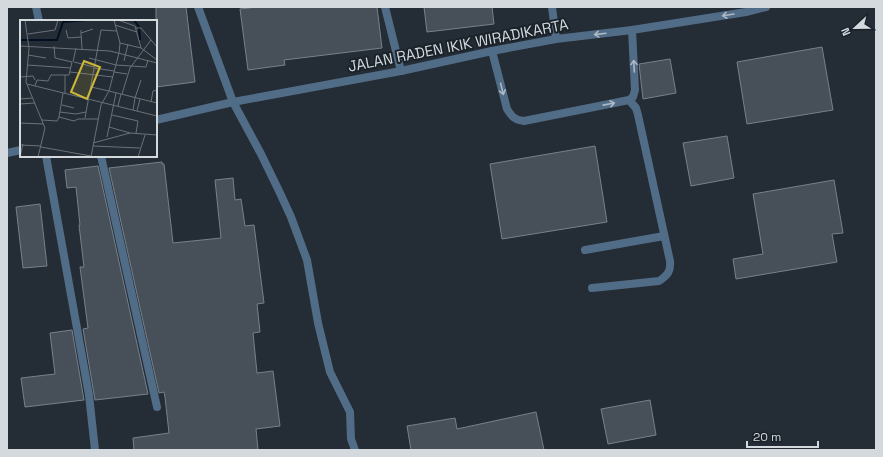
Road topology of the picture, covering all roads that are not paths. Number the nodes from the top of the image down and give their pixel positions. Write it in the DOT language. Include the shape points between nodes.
graph roads {
  1 [pos="36,7"];
  2 [pos="198,7"];
  3 [pos="385,7"];
  4 [pos="552,7"];
  5 [pos="766,7"];
  6 [pos="39,20"];
  7 [pos="632,30"];
  8 [pos="556,39"];
  9 [pos="492,51"];
  10 [pos="400,71"];
  11 [pos="629,100"];
  12 [pos="233,102"];
  13 [pos="157,120"];
  14 [pos="20,150"];
  15 [pos="7,153"];
  16 [pos="46,157"];
  17 [pos="101,157"];
  18 [pos="664,236"];
  19 [pos="585,250"];
  20 [pos="592,288"];
  21 [pos="157,407"];
  22 [pos="95,450"];
  23 [pos="355,450"];
  1 -- 6 [label="street"];
  2 -- 12 [label="street"];
  3 -- 10 [label="street"];
  4 -- 8 [label="street"];
  5 -- 7 [label="street, JALAN RADEN IKIK WIRADIKARTA, one-way"];
  7 -- 8 [label="street, JALAN RADEN IKIK WIRADIKARTA, one-way"];
  11 -- 7 [label="street, one-way" via="635,90"];
  8 -- 9 [label="street, JALAN RADEN IKIK WIRADIKARTA"];
  9 -- 10 [label="street, JALAN RADEN IKIK WIRADIKARTA"];
  9 -- 11 [label="street, one-way" via="507,109 512,117 518,120 524,121"];
  10 -- 12 [label="street, JALAN RADEN IKIK WIRADIKARTA"];
  11 -- 18 [label="street" via="638,115"];
  12 -- 13 [label="street, JALAN RADEN IKIK WIRADIKARTA"];
  12 -- 23 [label="street" via="280,193 306,260 330,372 350,412"];
  14 -- 15 [label="street"];
  16 -- 22 [label="street" via="89,395"];
  17 -- 21 [label="street"];
  18 -- 19 [label="street"];
  18 -- 20 [label="street" via="670,266 666,276 659,281"];
}
